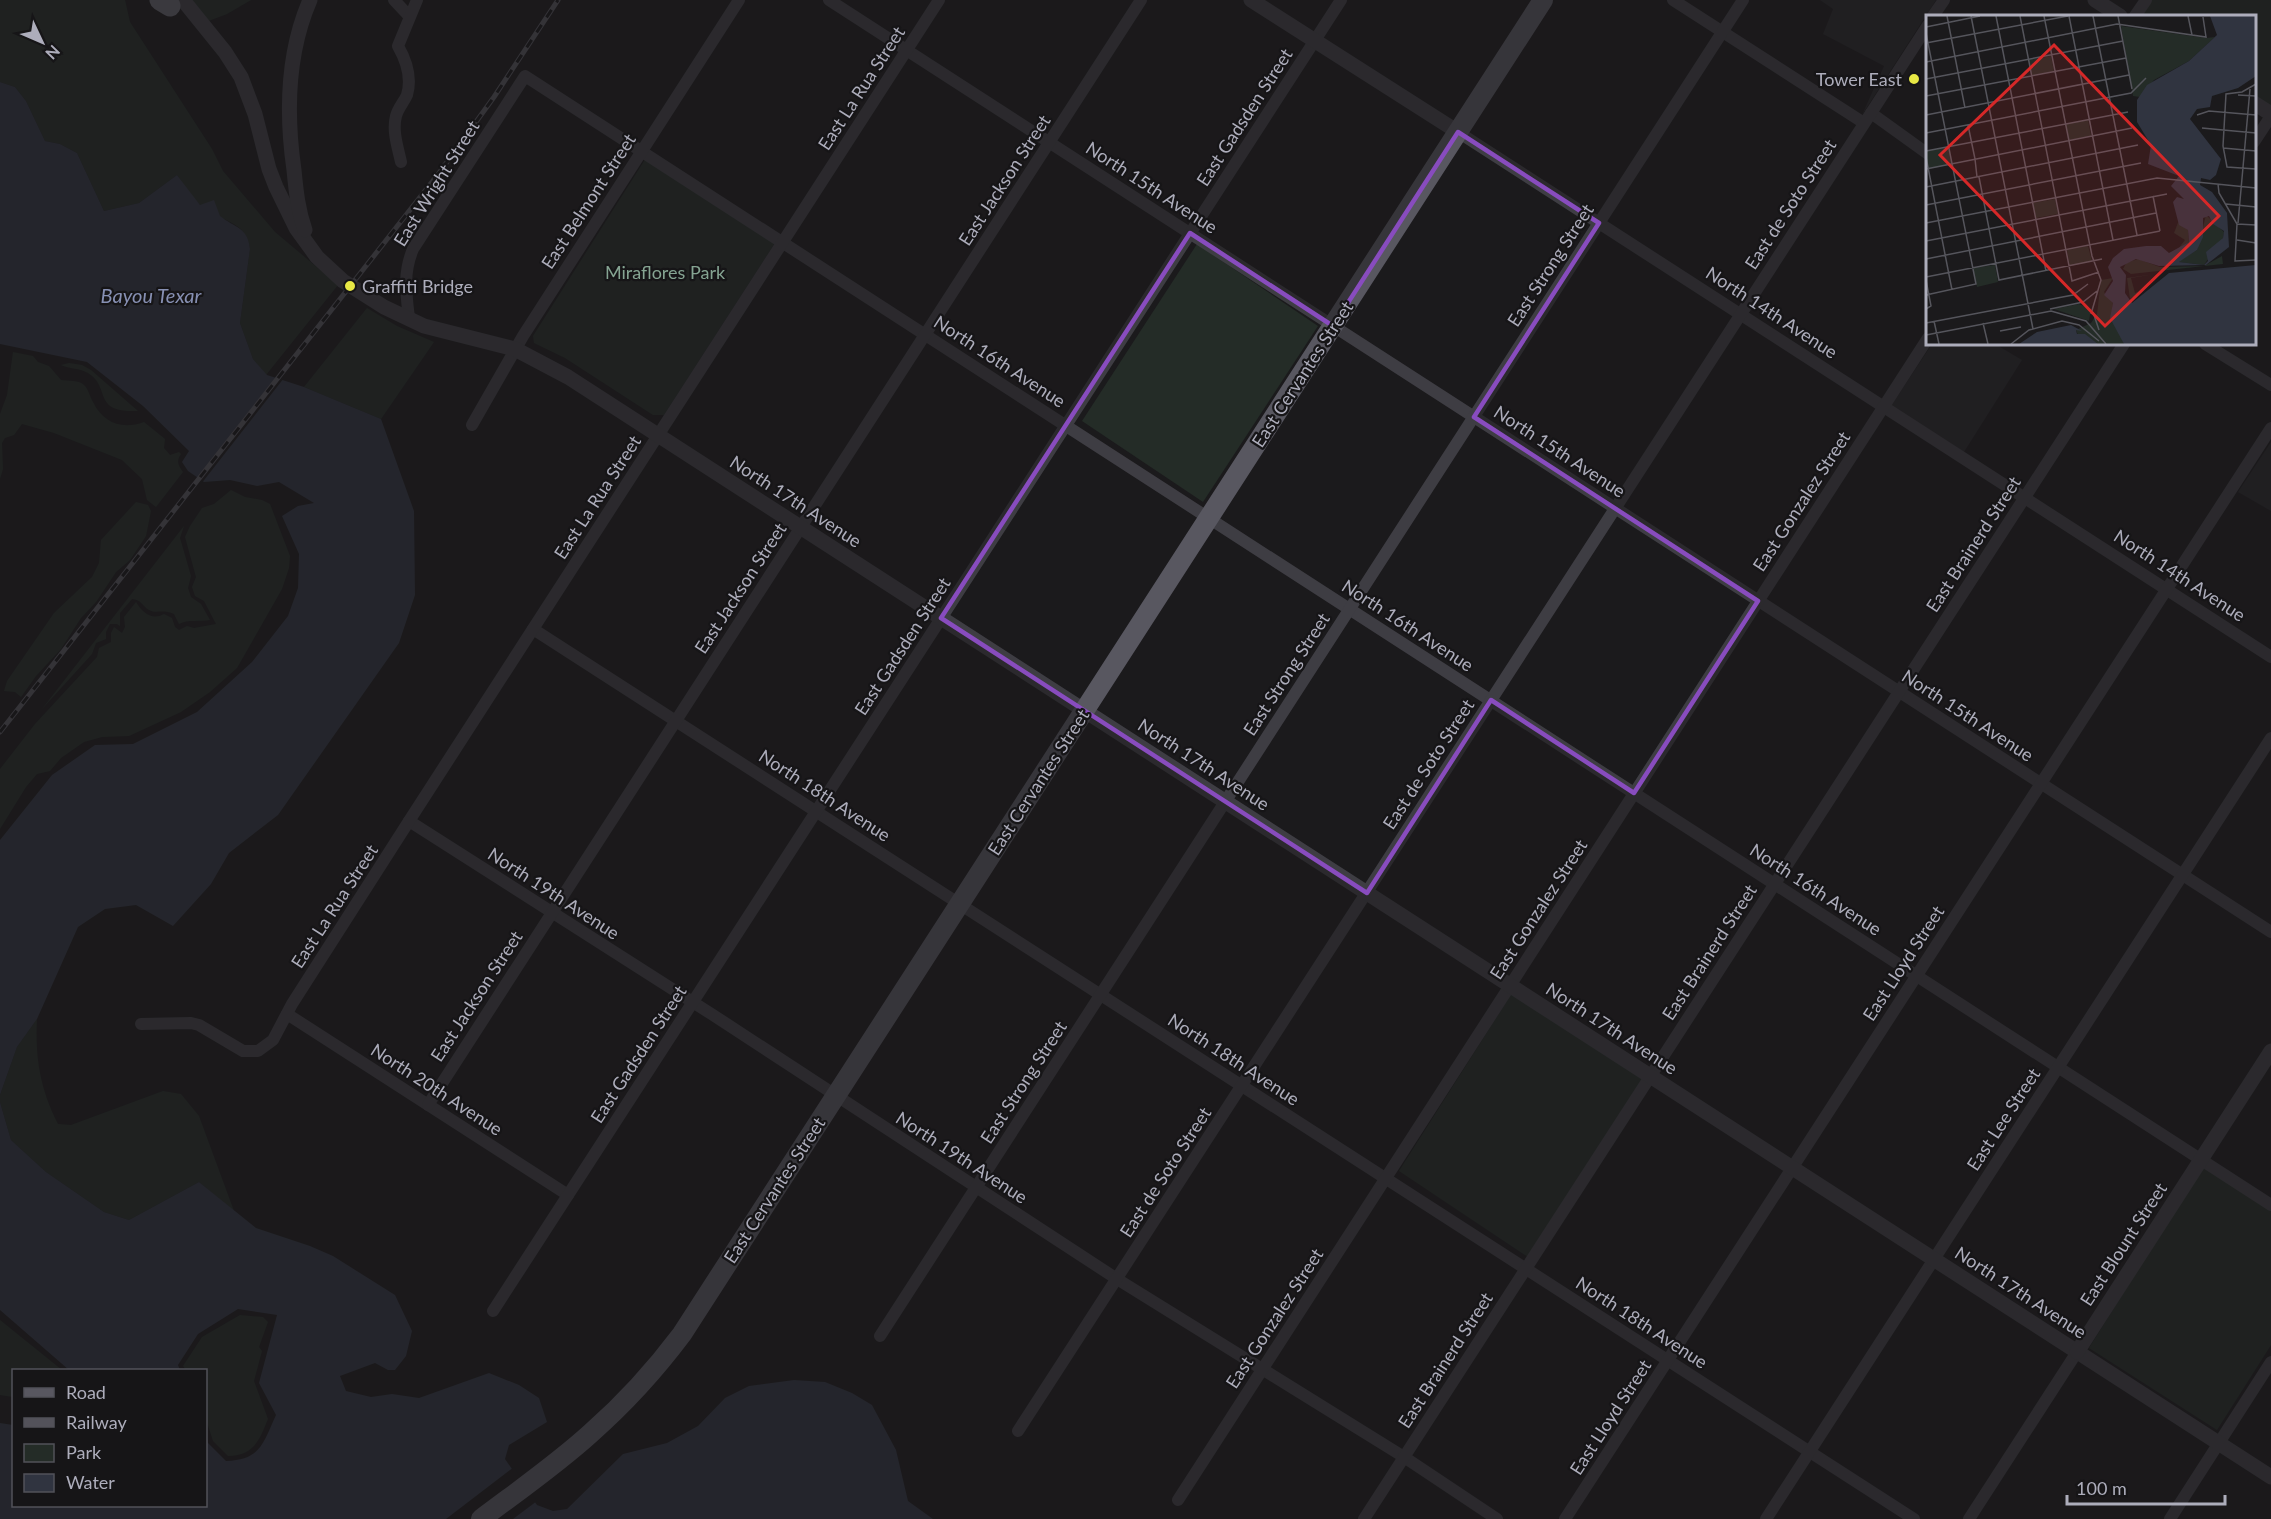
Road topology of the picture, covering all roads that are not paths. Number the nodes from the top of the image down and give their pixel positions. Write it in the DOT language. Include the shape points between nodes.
graph roads {
  1 [pos="310,0"];
  2 [pos="394,0"];
  3 [pos="417,0"];
  4 [pos="739,0"];
  5 [pos="829,0"];
  6 [pos="939,0"];
  7 [pos="1141,0"];
  8 [pos="1251,0"];
  9 [pos="1341,0"];
  10 [pos="1544,0"];
  11 [pos="1673,0"];
  12 [pos="1743,0"];
  13 [pos="1944,0"];
  14 [pos="2095,0"];
  15 [pos="2146,0"];
  16 [pos="169,1"];
  17 [pos="1934,15"];
  18 [pos="2118,15"];
  19 [pos="2136,15"];
  20 [pos="409,16"];
  21 [pos="1926,28"];
  22 [pos="1722,32"];
  23 [pos="1314,41"];
  24 [pos="907,50"];
  25 [pos="525,76"];
  26 [pos="2256,104"];
  27 [pos="2271,115"];
  28 [pos="1868,118"];
  29 [pos="1458,132"];
  30 [pos="2256,139"];
  31 [pos="1049,142"];
  32 [pos="642,151"];
  33 [pos="1926,153"];
  34 [pos="401,162"];
  35 [pos="1599,223"];
  36 [pos="1190,233"];
  37 [pos="783,243"];
  38 [pos="317,257"];
  39 [pos="1740,315"];
  40 [pos="409,318"];
  41 [pos="1333,326"];
  42 [pos="925,334"];
  43 [pos="1926,341"];
  44 [pos="2123,345"];
  45 [pos="2207,345"];
  46 [pos="515,349"];
  47 [pos="2271,385"];
  48 [pos="1883,407"];
  49 [pos="1474,417"];
  50 [pos="472,425"];
  51 [pos="1066,425"];
  52 [pos="2271,428"];
  53 [pos="658,435"];
  54 [pos="2024,498"];
  55 [pos="1615,508"];
  56 [pos="1208,518"];
  57 [pos="801,527"];
  58 [pos="2166,589"];
  59 [pos="1758,601"];
  60 [pos="1350,609"];
  61 [pos="941,618"];
  62 [pos="533,629"];
  63 [pos="2271,657"];
  64 [pos="1899,691"];
  65 [pos="1491,700"];
  66 [pos="1084,710"];
  67 [pos="676,720"];
  68 [pos="2271,738"];
  69 [pos="2041,783"];
  70 [pos="1634,793"];
  71 [pos="1225,801"];
  72 [pos="817,810"];
  73 [pos="409,822"];
  74 [pos="2183,875"];
  75 [pos="1775,884"];
  76 [pos="1366,893"];
  77 [pos="960,903"];
  78 [pos="552,913"];
  79 [pos="2271,932"];
  80 [pos="1916,975"];
  81 [pos="1510,985"];
  82 [pos="1101,994"];
  83 [pos="692,1002"];
  84 [pos="287,1014"];
  85 [pos="141,1024"];
  86 [pos="2271,1051"];
  87 [pos="2058,1067"];
  88 [pos="1650,1076"];
  89 [pos="1242,1085"];
  90 [pos="836,1095"];
  91 [pos="428,1105"];
  92 [pos="2201,1160"];
  93 [pos="1792,1168"];
  94 [pos="1386,1178"];
  95 [pos="976,1187"];
  96 [pos="568,1195"];
  97 [pos="2271,1205"];
  98 [pos="1934,1259"];
  99 [pos="1526,1268"];
  100 [pos="1117,1279"];
  101 [pos="494,1311"];
  102 [pos="880,1336"];
  103 [pos="2077,1352"];
  104 [pos="1668,1360"];
  105 [pos="2271,1362"];
  106 [pos="1262,1370"];
  107 [pos="1018,1431"];
  108 [pos="2219,1443"];
  109 [pos="1810,1451"];
  110 [pos="1404,1457"];
  111 [pos="2271,1477"];
  112 [pos="1178,1500"];
  113 [pos="481,1519"];
  114 [pos="1364,1519"];
  115 [pos="1497,1519"];
  116 [pos="1565,1519"];
  117 [pos="1766,1519"];
  118 [pos="1914,1519"];
  119 [pos="1969,1519"];
  120 [pos="2170,1519"];
  1 -- 38 [label="street" via="298,37 289,105 296,198"];
  2 -- 20 [label="street"];
  3 -- 20 [label="street"];
  4 -- 32 [label="street, East Belmont Street"];
  5 -- 24 [label="street, North 15th Avenue"];
  6 -- 24 [label="street, East La Rua Street"];
  7 -- 31 [label="street, East Jackson Street"];
  8 -- 23 [label="street, North 14th Avenue"];
  9 -- 23 [label="street, East Gadsden Street"];
  10 -- 29 [label="main road, East Cervantes Street"];
  11 -- 22 [label="street"];
  12 -- 22 [label="street, East Strong Street"];
  13 -- 17 [label="street"];
  14 -- 18 [label="street"];
  15 -- 19 [label="street"];
  16 -- 38 [label="street, North 17th Avenue" via="205,30 241,77 276,187 296,228"];
  20 -- 34 [label="street" via="398,46 406,60 409,81 396,117"];
  21 -- 28 [label="street, East de Soto Street"];
  22 -- 28 [label="street"];
  22 -- 35 [label="street, East Strong Street"];
  23 -- 29 [label="street, North 14th Avenue"];
  23 -- 36 [label="street, East Gadsden Street"];
  24 -- 31 [label="street, North 15th Avenue"];
  24 -- 37 [label="street, East La Rua Street"];
  25 -- 32 [label="street, North 16th Avenue"];
  25 -- 40 [label="street, East Wright Street" via="413,249 405,279"];
  26 -- 27 [label="street"];
  27 -- 30 [label="street"];
  28 -- 33 [label="street"];
  28 -- 39 [label="street, East de Soto Street"];
  29 -- 35 [label="street, North 14th Avenue"];
  29 -- 41 [label="main road, East Cervantes Street"];
  31 -- 36 [label="street, North 15th Avenue"];
  31 -- 42 [label="street, East Jackson Street"];
  32 -- 37 [label="street, North 16th Avenue"];
  32 -- 46 [label="street, East Belmont Street"];
  35 -- 39 [label="street, North 14th Avenue"];
  35 -- 49 [label="street, East Strong Street"];
  36 -- 41 [label="street, North 15th Avenue"];
  36 -- 51 [label="street, East Gadsden Street"];
  37 -- 42 [label="street, North 16th Avenue"];
  37 -- 53 [label="street, East La Rua Street"];
  38 -- 40 [label="street, North 17th Avenue" via="343,280"];
  39 -- 48 [label="street, North 14th Avenue"];
  39 -- 55 [label="street, East de Soto Street"];
  40 -- 46 [label="street, North 17th Avenue" via="424,326"];
  41 -- 49 [label="street, North 15th Avenue"];
  41 -- 56 [label="main road, East Cervantes Street"];
  42 -- 51 [label="street, North 16th Avenue"];
  42 -- 57 [label="street, East Jackson Street"];
  43 -- 48 [label="street, East Gonzalez Street"];
  44 -- 54 [label="street, East Brainerd Street"];
  45 -- 47 [label="street"];
  46 -- 50 [label="street, East Belmont Street"];
  46 -- 53 [label="street, North 17th Avenue" via="568,377"];
  48 -- 54 [label="street, North 14th Avenue"];
  48 -- 59 [label="street, East Gonzalez Street"];
  49 -- 55 [label="street, North 15th Avenue"];
  49 -- 60 [label="street, East Strong Street"];
  51 -- 56 [label="street, North 16th Avenue"];
  51 -- 61 [label="street, East Gadsden Street"];
  52 -- 58 [label="street, East Lloyd Street"];
  53 -- 57 [label="street, North 17th Avenue"];
  53 -- 62 [label="street, East La Rua Street"];
  54 -- 58 [label="street, North 14th Avenue"];
  54 -- 64 [label="street, East Brainerd Street"];
  55 -- 59 [label="street, North 15th Avenue"];
  55 -- 65 [label="street, East de Soto Street"];
  56 -- 60 [label="street, North 16th Avenue"];
  56 -- 66 [label="main road, East Cervantes Street"];
  57 -- 61 [label="street, North 17th Avenue"];
  57 -- 67 [label="street, East Jackson Street"];
  58 -- 63 [label="street, North 14th Avenue"];
  58 -- 69 [label="street, East Lloyd Street"];
  59 -- 64 [label="street, North 15th Avenue"];
  59 -- 70 [label="street, East Gonzalez Street"];
  60 -- 65 [label="street, North 16th Avenue"];
  60 -- 71 [label="street, East Strong Street"];
  61 -- 66 [label="street, North 17th Avenue"];
  61 -- 72 [label="street, East Gadsden Street"];
  62 -- 67 [label="street, North 18th Avenue"];
  62 -- 73 [label="street, East La Rua Street"];
  64 -- 69 [label="street, North 15th Avenue"];
  64 -- 75 [label="street, East Brainerd Street"];
  65 -- 70 [label="street, North 16th Avenue"];
  65 -- 76 [label="street, East de Soto Street"];
  66 -- 71 [label="street, North 17th Avenue"];
  66 -- 77 [label="main road, East Cervantes Street"];
  67 -- 72 [label="street, North 18th Avenue"];
  67 -- 78 [label="street, East Jackson Street"];
  68 -- 74 [label="street, East Lee Street"];
  69 -- 74 [label="street, North 15th Avenue"];
  69 -- 80 [label="street, East Lloyd Street"];
  70 -- 75 [label="street, North 16th Avenue"];
  70 -- 81 [label="street, East Gonzalez Street"];
  71 -- 76 [label="street, North 17th Avenue"];
  71 -- 82 [label="street, East Strong Street"];
  72 -- 77 [label="street, North 18th Avenue"];
  72 -- 83 [label="street, East Gadsden Street"];
  73 -- 78 [label="street, North 19th Avenue"];
  73 -- 84 [label="street, East La Rua Street"];
  74 -- 79 [label="street, North 15th Avenue"];
  74 -- 87 [label="street, East Lee Street"];
  75 -- 80 [label="street, North 16th Avenue"];
  75 -- 88 [label="street, East Brainerd Street"];
  76 -- 81 [label="street, North 17th Avenue"];
  76 -- 89 [label="street, East de Soto Street"];
  77 -- 82 [label="street, North 18th Avenue"];
  77 -- 90 [label="main road, East Cervantes Street"];
  78 -- 83 [label="street, North 19th Avenue"];
  78 -- 91 [label="street, East Jackson Street"];
  80 -- 87 [label="street, North 16th Avenue"];
  80 -- 93 [label="street, East Lloyd Street"];
  81 -- 88 [label="street, North 17th Avenue"];
  81 -- 94 [label="street, East Gonzalez Street"];
  82 -- 89 [label="street, North 18th Avenue"];
  82 -- 95 [label="street, East Strong Street"];
  83 -- 90 [label="street, North 19th Avenue"];
  83 -- 96 [label="street, East Gadsden Street"];
  84 -- 85 [label="street, East La Rua Street" via="273,1040 251,1052 235,1048 191,1023"];
  84 -- 91 [label="street, North 20th Avenue"];
  86 -- 92 [label="street, East Blount Street"];
  87 -- 92 [label="street, North 16th Avenue"];
  87 -- 98 [label="street, East Lee Street"];
  88 -- 93 [label="street, North 17th Avenue"];
  88 -- 99 [label="street, East Brainerd Street"];
  89 -- 94 [label="street, North 18th Avenue"];
  89 -- 100 [label="street, East de Soto Street"];
  90 -- 95 [label="street, North 19th Avenue"];
  90 -- 113 [label="main road, East Cervantes Street" via="669,1351 589,1435"];
  91 -- 96 [label="street, North 20th Avenue"];
  92 -- 97 [label="street, North 16th Avenue"];
  92 -- 103 [label="street, East Blount Street"];
  93 -- 98 [label="street, North 17th Avenue"];
  93 -- 104 [label="street, East Lloyd Street"];
  94 -- 99 [label="street, North 18th Avenue"];
  94 -- 106 [label="street, East Gonzalez Street"];
  95 -- 100 [label="street, North 19th Avenue"];
  95 -- 102 [label="street, East Strong Street"];
  96 -- 101 [label="street, East Gadsden Street"];
  98 -- 103 [label="street, North 17th Avenue"];
  98 -- 109 [label="street, East Lee Street"];
  99 -- 104 [label="street, North 18th Avenue"];
  99 -- 110 [label="street, East Brainerd Street"];
  100 -- 106 [label="street, North 19th Avenue"];
  100 -- 107 [label="street, East de Soto Street"];
  103 -- 108 [label="street, North 17th Avenue"];
  103 -- 119 [label="street, East Blount Street"];
  104 -- 109 [label="street, North 18th Avenue"];
  104 -- 116 [label="street, East Lloyd Street"];
  105 -- 108 [label="street"];
  106 -- 110 [label="street, North 19th Avenue"];
  106 -- 112 [label="street, East Gonzalez Street"];
  108 -- 111 [label="street, North 17th Avenue"];
  108 -- 120 [label="street"];
  109 -- 117 [label="street, East Lee Street"];
  109 -- 118 [label="street, North 18th Avenue"];
  110 -- 114 [label="street, East Brainerd Street"];
  110 -- 115 [label="street, North 19th Avenue"];
}
